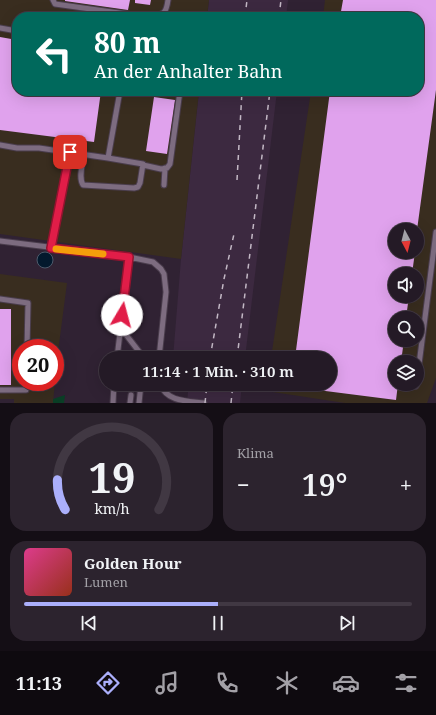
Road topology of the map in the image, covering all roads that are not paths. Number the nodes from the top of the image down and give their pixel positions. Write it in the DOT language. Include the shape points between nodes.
graph roads {
  1 [pos="52,0"];
  2 [pos="168,0"];
  3 [pos="113,12"];
  4 [pos="166,12"];
  5 [pos="0,28"];
  6 [pos="12,30"];
  7 [pos="119,96"];
  8 [pos="179,96"];
  9 [pos="0,145"];
  10 [pos="70,152"];
  11 [pos="84,154"];
  12 [pos="108,158"];
  13 [pos="143,165"];
  14 [pos="166,168"];
  15 [pos="164,186"];
  16 [pos="436,232"];
  17 [pos="0,241"];
  18 [pos="51,248"];
  19 [pos="129,257"];
  20 [pos="0,299"];
  21 [pos="120,327"];
  22 [pos="27,339"];
  23 [pos="118,351"];
  24 [pos="139,351"];
  25 [pos="160,351"];
  26 [pos="421,355"];
  27 [pos="0,390"];
  28 [pos="12,390"];
  29 [pos="114,391"];
  30 [pos="140,391"];
  31 [pos="164,391"];
  32 [pos="131,395"];
  33 [pos="113,403"];
  34 [pos="130,403"];
  35 [pos="139,403"];
  36 [pos="204,403"];
  1 -- 3 [label="street" via="55,4"];
  2 -- 4 [label="street"];
  5 -- 6 [label="street"];
  7 -- 12 [label="street"];
  8 -- 14 [label="street" via="170,164"];
  9 -- 10 [label="street"];
  10 -- 11 [label="street"];
  10 -- 18 [label="street"];
  11 -- 12 [label="street"];
  11 -- 13 [label="street" via="81,177 83,184 138,187"];
  12 -- 13 [label="street"];
  13 -- 14 [label="street"];
  14 -- 15 [label="street"];
  16 -- 26 [label="street"];
  17 -- 18 [label="street"];
  18 -- 19 [label="street"];
  19 -- 21 [label="street"];
  19 -- 25 [label="street" via="153,262 164,274 166,292"];
  20 -- 22 [label="street" via="28,303"];
  21 -- 23 [label="street"];
  21 -- 24 [label="street"];
  27 -- 28 [label="street"];
  29 -- 33 [label="street"];
  30 -- 35 [label="street"];
  31 -- 36 [label="street" via="169,397"];
  32 -- 34 [label="street"];
}
